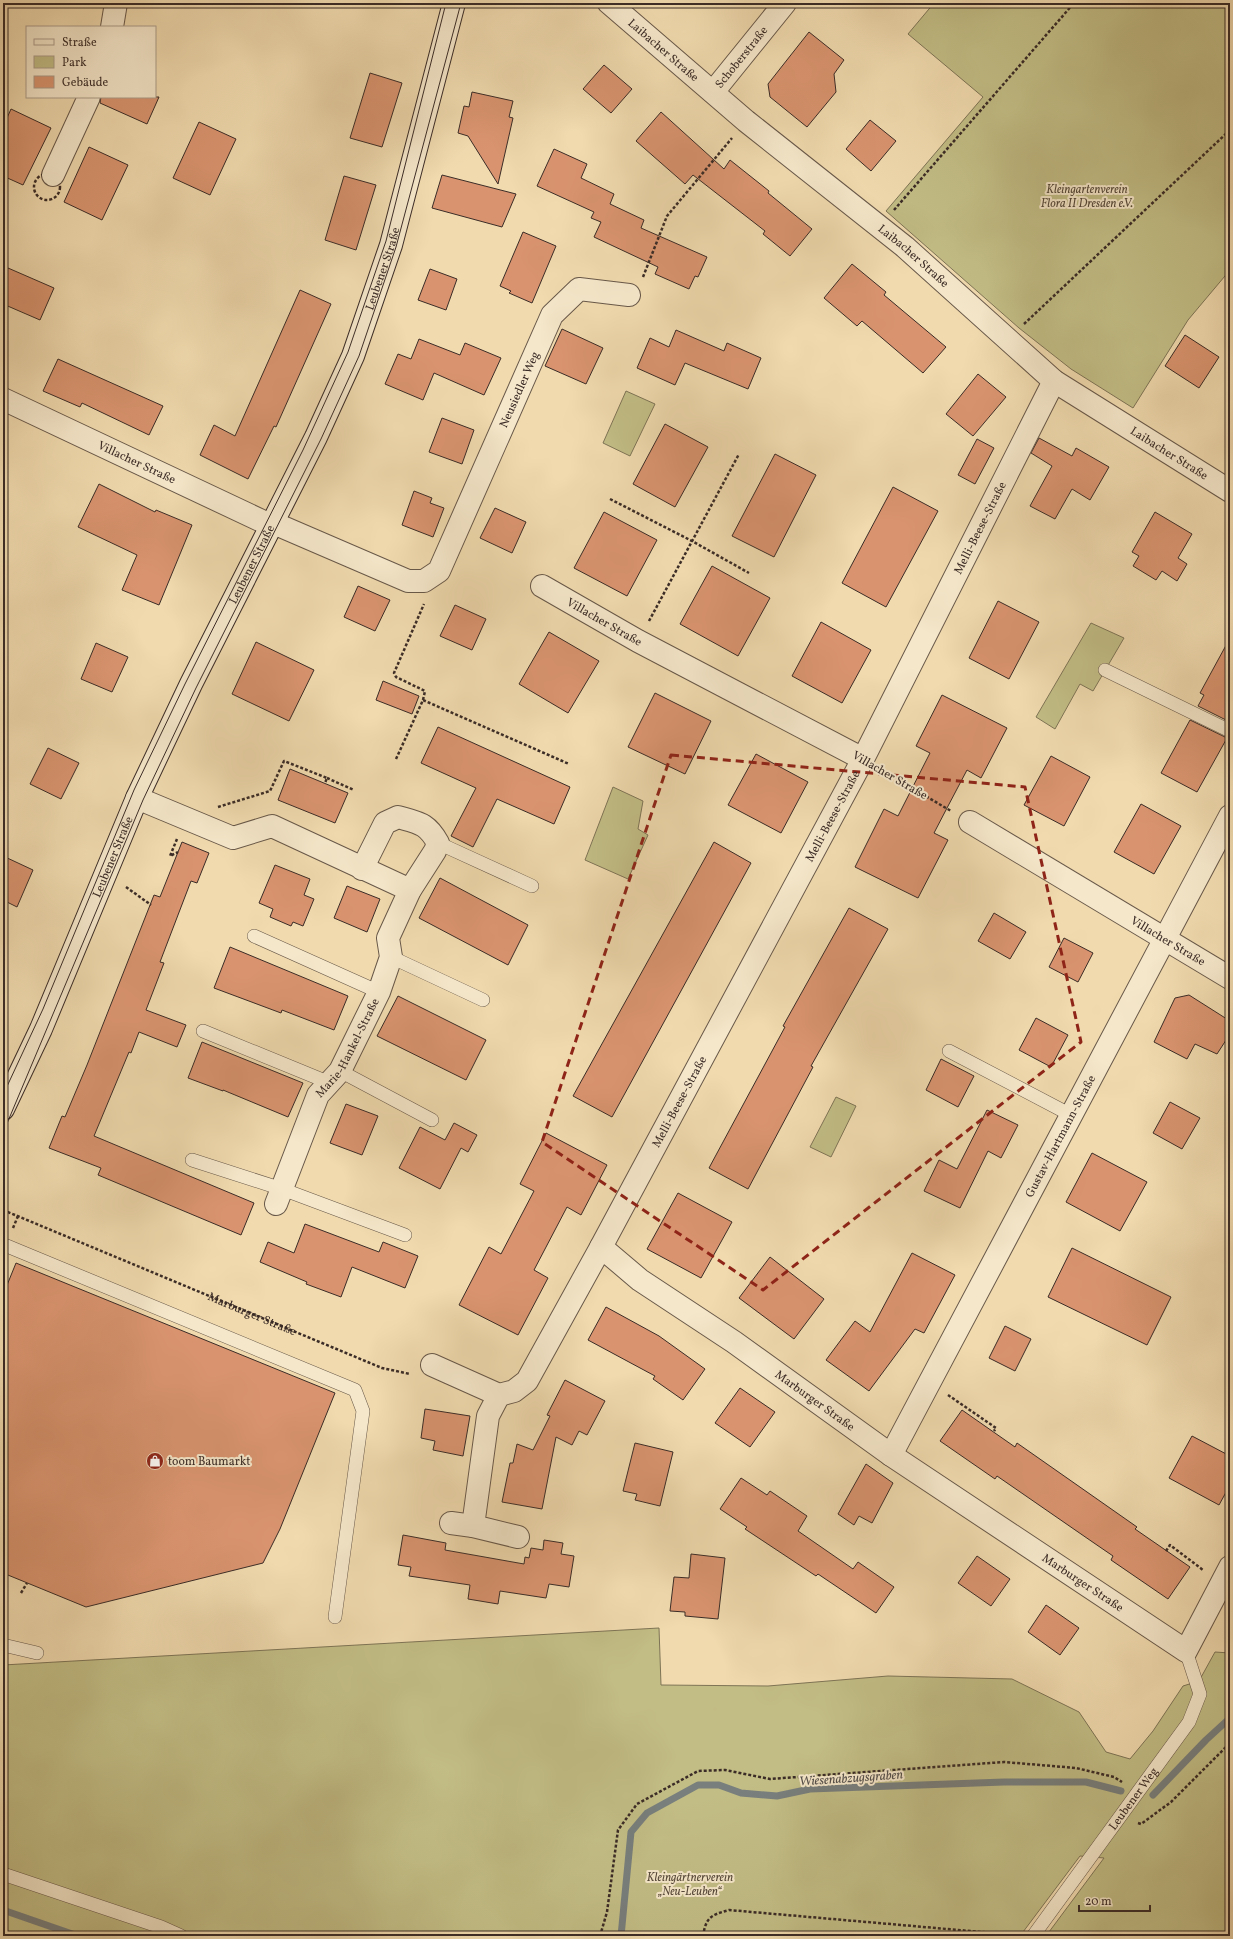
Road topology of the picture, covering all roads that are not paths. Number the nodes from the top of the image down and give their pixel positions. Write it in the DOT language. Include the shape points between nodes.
graph roads {
  1 [pos="116,3"];
  2 [pos="454,3"];
  3 [pos="609,3"];
  4 [pos="785,3"];
  5 [pos="112,26"];
  6 [pos="713,92"];
  7 [pos="89,98"];
  8 [pos="53,175"];
  9 [pos="629,294"];
  10 [pos="1054,381"];
  11 [pos="3,399"];
  12 [pos="1230,491"];
  13 [pos="272,524"];
  14 [pos="542,586"];
  15 [pos="1105,670"];
  16 [pos="1230,731"];
  17 [pos="863,760"];
  18 [pos="137,798"];
  19 [pos="1230,816"];
  20 [pos="970,822"];
  21 [pos="438,843"];
  22 [pos="362,868"];
  23 [pos="532,886"];
  24 [pos="410,890"];
  25 [pos="254,936"];
  26 [pos="1165,937"];
  27 [pos="392,957"];
  28 [pos="1230,978"];
  29 [pos="380,992"];
  30 [pos="483,1000"];
  31 [pos="203,1031"];
  32 [pos="949,1051"];
  33 [pos="335,1077"];
  34 [pos="3,1109"];
  35 [pos="1070,1115"];
  36 [pos="432,1120"];
  37 [pos="192,1160"];
  38 [pos="279,1196"];
  39 [pos="405,1235"];
  40 [pos="3,1247"];
  41 [pos="601,1247"];
  42 [pos="432,1365"];
  43 [pos="499,1395"];
  44 [pos="891,1455"];
  45 [pos="451,1523"];
  46 [pos="473,1526"];
  47 [pos="518,1537"];
  48 [pos="1226,1575"];
  49 [pos="335,1618"];
  50 [pos="3,1644"];
  51 [pos="1186,1651"];
  52 [pos="37,1653"];
  53 [pos="3,1874"];
  54 [pos="181,1936"];
  55 [pos="1033,1936"];
  1 -- 5 [label="street"];
  2 -- 13 [label="street, Leubener Straße" via="391,245 353,356"];
  3 -- 6 [label="street, Laibacher Straße"];
  4 -- 6 [label="street, Schoberstraße"];
  6 -- 10 [label="street, Laibacher Straße" via="905,247"];
  7 -- 8 [label="street"];
  9 -- 13 [label="street, Neusiedler Weg" via="579,289 552,315 439,571 424,581 408,581"];
  10 -- 12 [label="street, Laibacher Straße"];
  10 -- 17 [label="street, Melli-Beese-Straße"];
  11 -- 13 [label="street, Villacher Straße" via="258,520"];
  13 -- 18 [label="street, Leubener Straße"];
  14 -- 17 [label="street, Villacher Straße" via="638,641"];
  15 -- 16 [label="lane"];
  17 -- 41 [label="street, Melli-Beese-Straße"];
  18 -- 22 [label="street" via="233,838 272,826"];
  18 -- 34 [label="street, Leubener Straße" via="41,1029"];
  19 -- 26 [label="street, Gustav-Hartmann-Straße"];
  20 -- 26 [label="street, Villacher Straße"];
  21 -- 22 [label="street" via="432,831 420,823 398,817 385,823"];
  21 -- 23 [label="lane"];
  21 -- 24 [label="street, Marie-Hankel-Straße"];
  22 -- 24 [label="street"];
  24 -- 27 [label="street, Marie-Hankel-Straße" via="388,938"];
  25 -- 29 [label="lane"];
  26 -- 28 [label="street, Villacher Straße"];
  26 -- 35 [label="street, Gustav-Hartmann-Straße"];
  27 -- 29 [label="street, Marie-Hankel-Straße"];
  27 -- 30 [label="lane"];
  29 -- 33 [label="street, Marie-Hankel-Straße"];
  31 -- 33 [label="lane"];
  32 -- 35 [label="lane"];
  33 -- 36 [label="lane"];
  33 -- 38 [label="street, Marie-Hankel-Straße" via="318,1096"];
  35 -- 44 [label="street, Gustav-Hartmann-Straße"];
  37 -- 38 [label="lane"];
  38 -- 39 [label="lane"];
  40 -- 49 [label="lane" via="7,1246 355,1390 363,1411"];
  41 -- 43 [label="street" via="527,1382 514,1391"];
  41 -- 44 [label="street, Marburger Straße" via="640,1280 734,1342"];
  42 -- 43 [label="street"];
  43 -- 46 [label="street" via="488,1416"];
  44 -- 51 [label="street, Marburger Straße"];
  45 -- 46 [label="street"];
  46 -- 47 [label="street"];
  48 -- 51 [label="street"];
  50 -- 52 [label="lane"];
  51 -- 55 [label="lane, Leubener Weg" via="1200,1694 1189,1722"];
  53 -- 54 [label="lane"];
}
